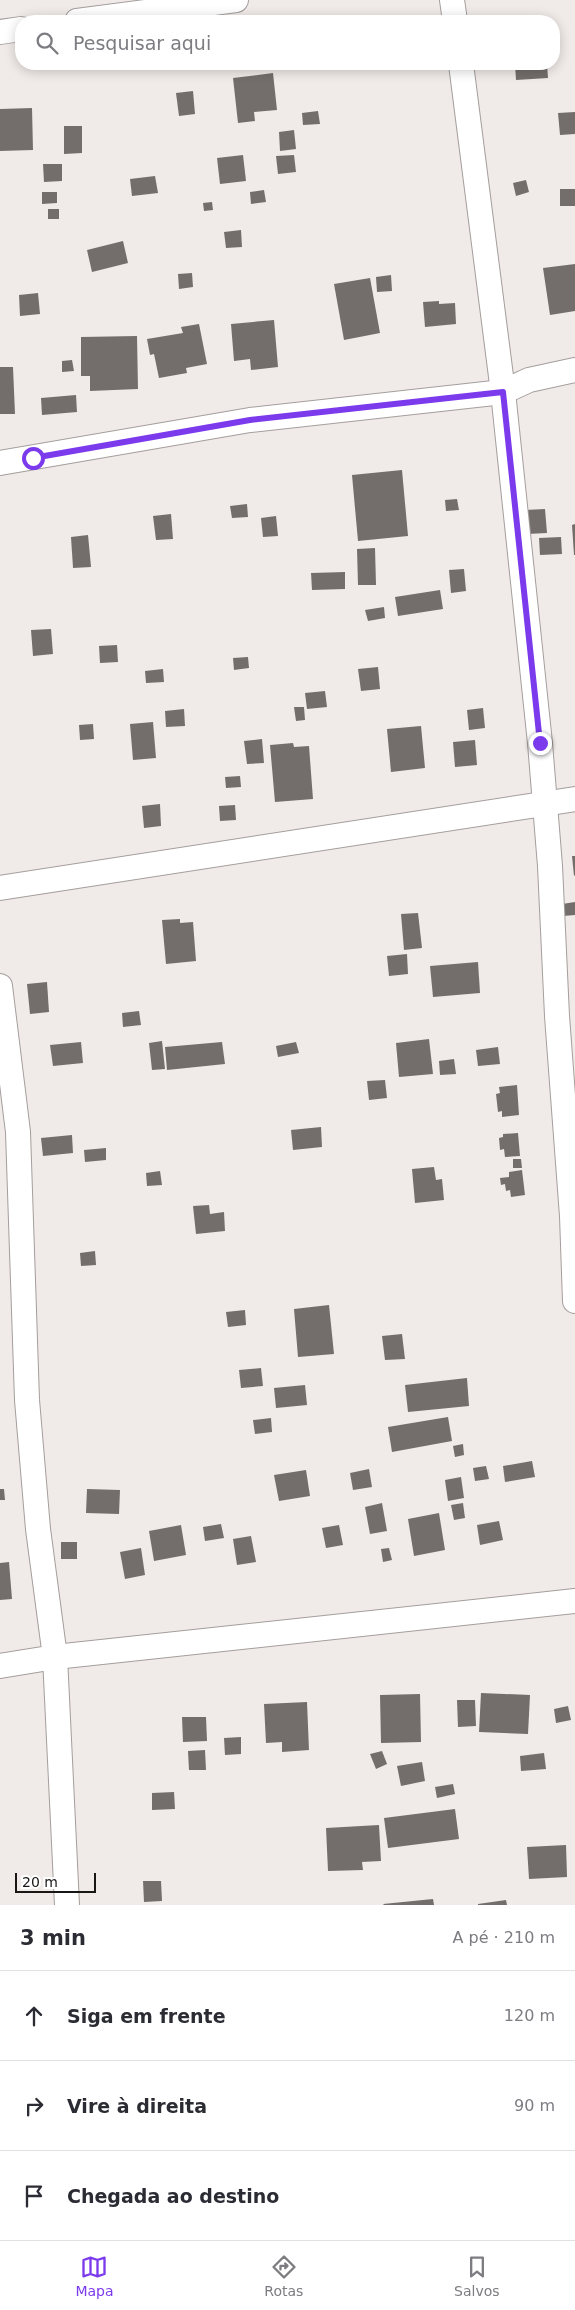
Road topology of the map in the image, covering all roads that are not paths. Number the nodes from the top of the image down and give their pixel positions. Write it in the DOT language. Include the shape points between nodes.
graph roads {
  1 [pos="236,0"];
  2 [pos="452,0"];
  3 [pos="122,15"];
  4 [pos="454,15"];
  5 [pos="15,30"];
  6 [pos="0,32"];
  7 [pos="462,70"];
  8 [pos="575,370"];
  9 [pos="503,392"];
  10 [pos="0,463"];
  11 [pos="575,799"];
  12 [pos="544,802"];
  13 [pos="0,888"];
  14 [pos="0,986"];
  15 [pos="573,1216"];
  16 [pos="575,1301"];
  17 [pos="575,1601"];
  18 [pos="55,1657"];
  19 [pos="0,1666"];
  20 [pos="67,1905"];
  1 -- 3 [label="street"];
  2 -- 4 [label="street"];
  5 -- 6 [label="street"];
  7 -- 9 [label="street"];
  8 -- 9 [label="street" via="529,380"];
  9 -- 10 [label="street" via="250,420"];
  9 -- 12 [label="street"];
  11 -- 12 [label="street"];
  12 -- 13 [label="street"];
  12 -- 15 [label="street" via="556,1016"];
  14 -- 18 [label="street" via="18,1132 27,1400 38,1530"];
  15 -- 16 [label="street"];
  17 -- 18 [label="street"];
  18 -- 19 [label="street"];
  18 -- 20 [label="street"];
}
